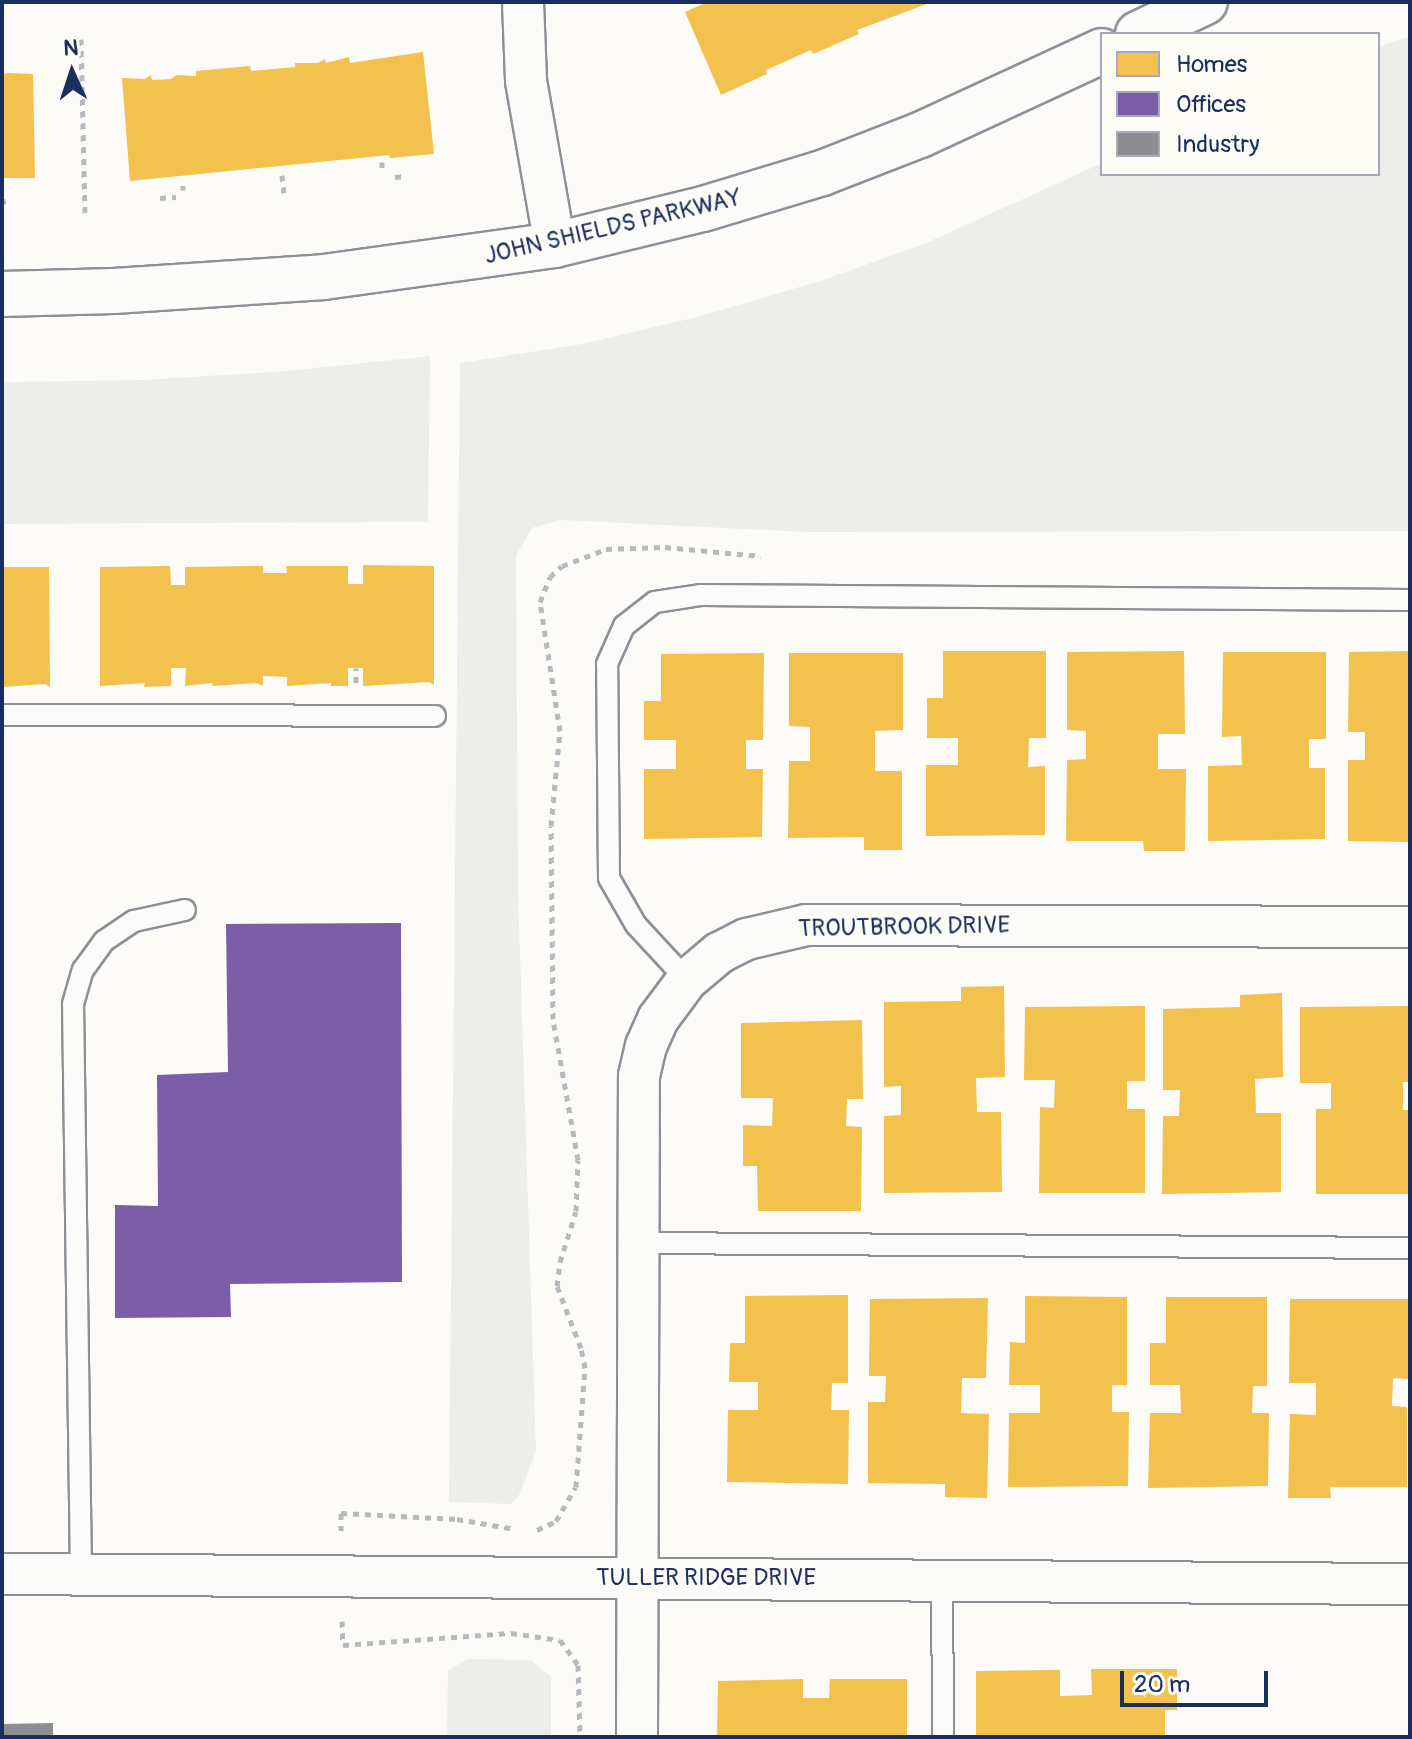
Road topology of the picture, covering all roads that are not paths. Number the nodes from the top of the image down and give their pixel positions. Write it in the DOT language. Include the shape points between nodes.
graph roads {
  1 [pos="1205,2"];
  2 [pos="525,3"];
  3 [pos="1142,32"];
  4 [pos="1100,52"];
  5 [pos="555,245"];
  6 [pos="2,294"];
  7 [pos="1410,600"];
  8 [pos="2,715"];
  9 [pos="435,716"];
  10 [pos="185,910"];
  11 [pos="1410,927"];
  12 [pos="687,980"];
  13 [pos="637,1243"];
  14 [pos="1410,1248"];
  15 [pos="2,1574"];
  16 [pos="81,1574"];
  17 [pos="637,1577"];
  18 [pos="942,1580"];
  19 [pos="1410,1584"];
  20 [pos="637,1737"];
  21 [pos="943,1737"];
  1 -- 3 [label="street"];
  2 -- 5 [label="street" via="526,81"];
  4 -- 5 [label="street, JOHN SHIELDS PARKWAY" via="920,135 822,173"];
  5 -- 6 [label="street, JOHN SHIELDS PARKWAY" via="324,277"];
  7 -- 12 [label="lane" via="701,595 655,602 624,626 607,664 609,878 636,925"];
  8 -- 9 [label="lane"];
  10 -- 16 [label="lane" via="134,921 104,941 83,970 73,1004"];
  11 -- 12 [label="street, TROUTBROOK DRIVE" via="806,925 747,939 719,953"];
  12 -- 13 [label="street, TROUTBROOK DRIVE" via="658,1019 639,1076"];
  13 -- 14 [label="lane"];
  13 -- 17 [label="street, TROUTBROOK DRIVE"];
  15 -- 16 [label="street, TULLER RIDGE DRIVE"];
  16 -- 17 [label="street, TULLER RIDGE DRIVE"];
  17 -- 18 [label="street, TULLER RIDGE DRIVE"];
  17 -- 20 [label="street, TROUTBROOK DRIVE"];
  18 -- 19 [label="street, TULLER RIDGE DRIVE"];
  18 -- 21 [label="lane"];
}
